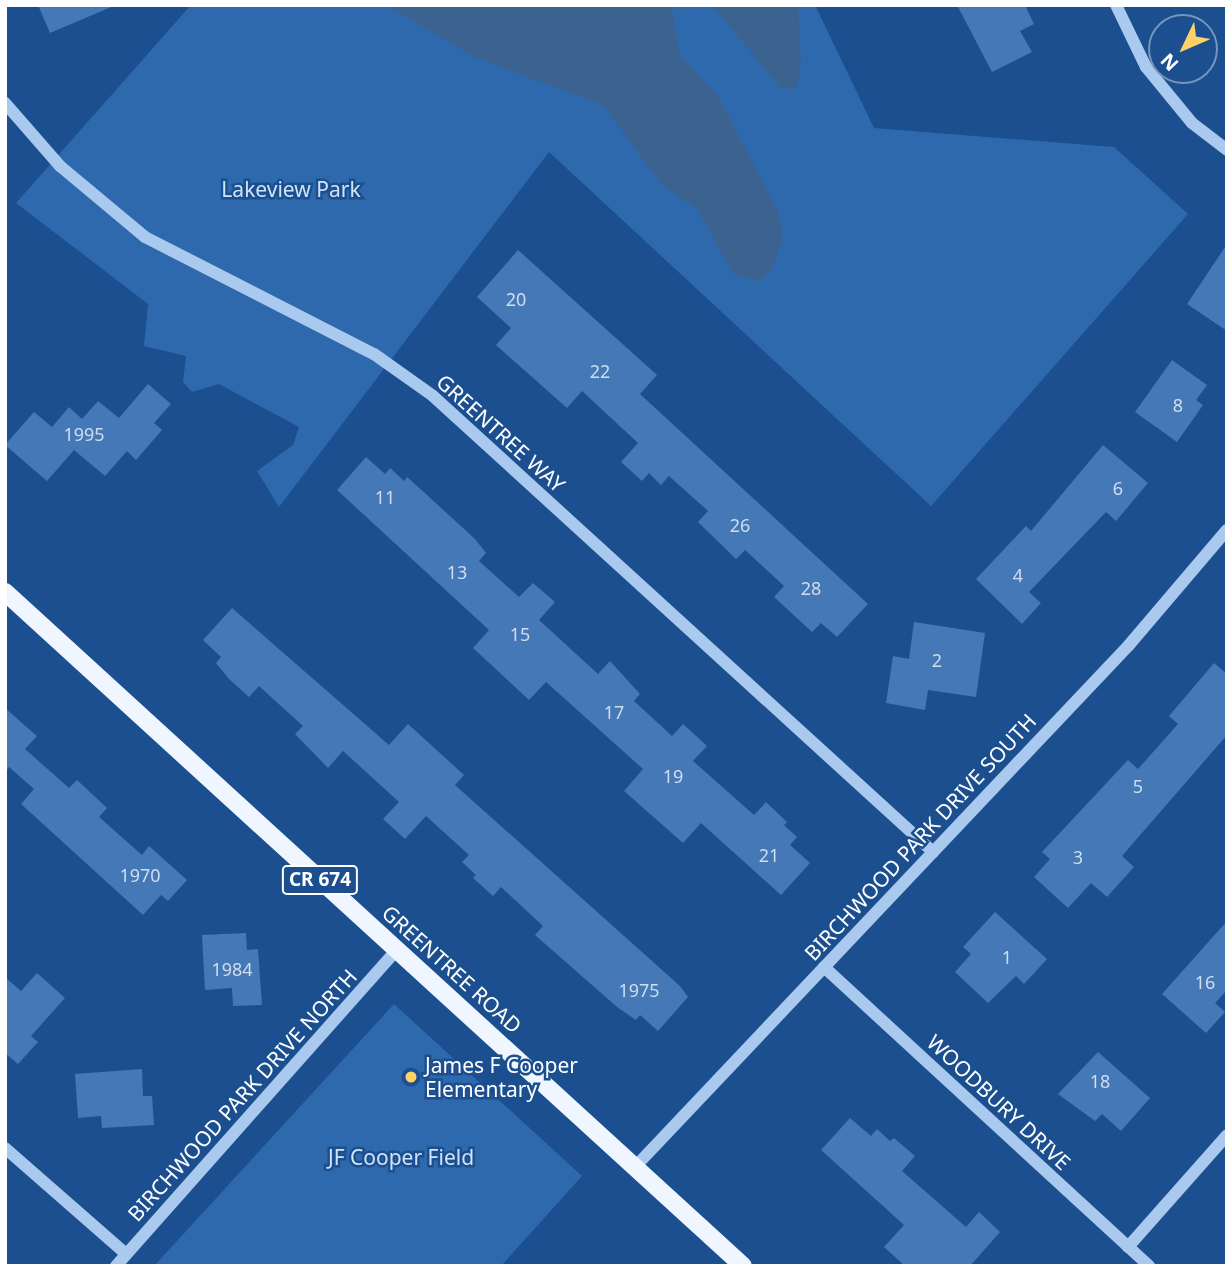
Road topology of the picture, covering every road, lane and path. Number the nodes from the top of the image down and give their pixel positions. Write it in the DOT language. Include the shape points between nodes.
graph roads {
  1 [pos="1116,5"];
  2 [pos="5,103"];
  3 [pos="1227,150"];
  4 [pos="1227,530"];
  5 [pos="5,593"];
  6 [pos="933,852"];
  7 [pos="397,950"];
  8 [pos="824,967"];
  9 [pos="1227,1135"];
  10 [pos="5,1147"];
  11 [pos="635,1167"];
  12 [pos="1128,1247"];
  13 [pos="126,1254"];
  14 [pos="116,1266"];
  15 [pos="743,1266"];
  16 [pos="1149,1266"];
  1 -- 3 [label="street" via="1146,67 1192,123"];
  2 -- 6 [label="street, GREENTREE WAY" via="60,166 145,237 374,354 433,396"];
  4 -- 6 [label="street, BIRCHWOOD PARK DRIVE SOUTH" via="1129,645"];
  5 -- 7 [label="main road, GREENTREE ROAD / CR 674"];
  6 -- 8 [label="street, BIRCHWOOD PARK DRIVE SOUTH"];
  7 -- 11 [label="main road, GREENTREE ROAD / CR 674"];
  7 -- 13 [label="street, BIRCHWOOD PARK DRIVE NORTH"];
  8 -- 11 [label="street, BIRCHWOOD PARK DRIVE SOUTH"];
  8 -- 12 [label="street, WOODBURY DRIVE"];
  9 -- 12 [label="street"];
  10 -- 13 [label="street"];
  11 -- 15 [label="main road, GREENTREE ROAD / CR 674"];
  12 -- 16 [label="street, WOODBURY DRIVE"];
  13 -- 14 [label="street, BIRCHWOOD PARK DRIVE NORTH"];
}
